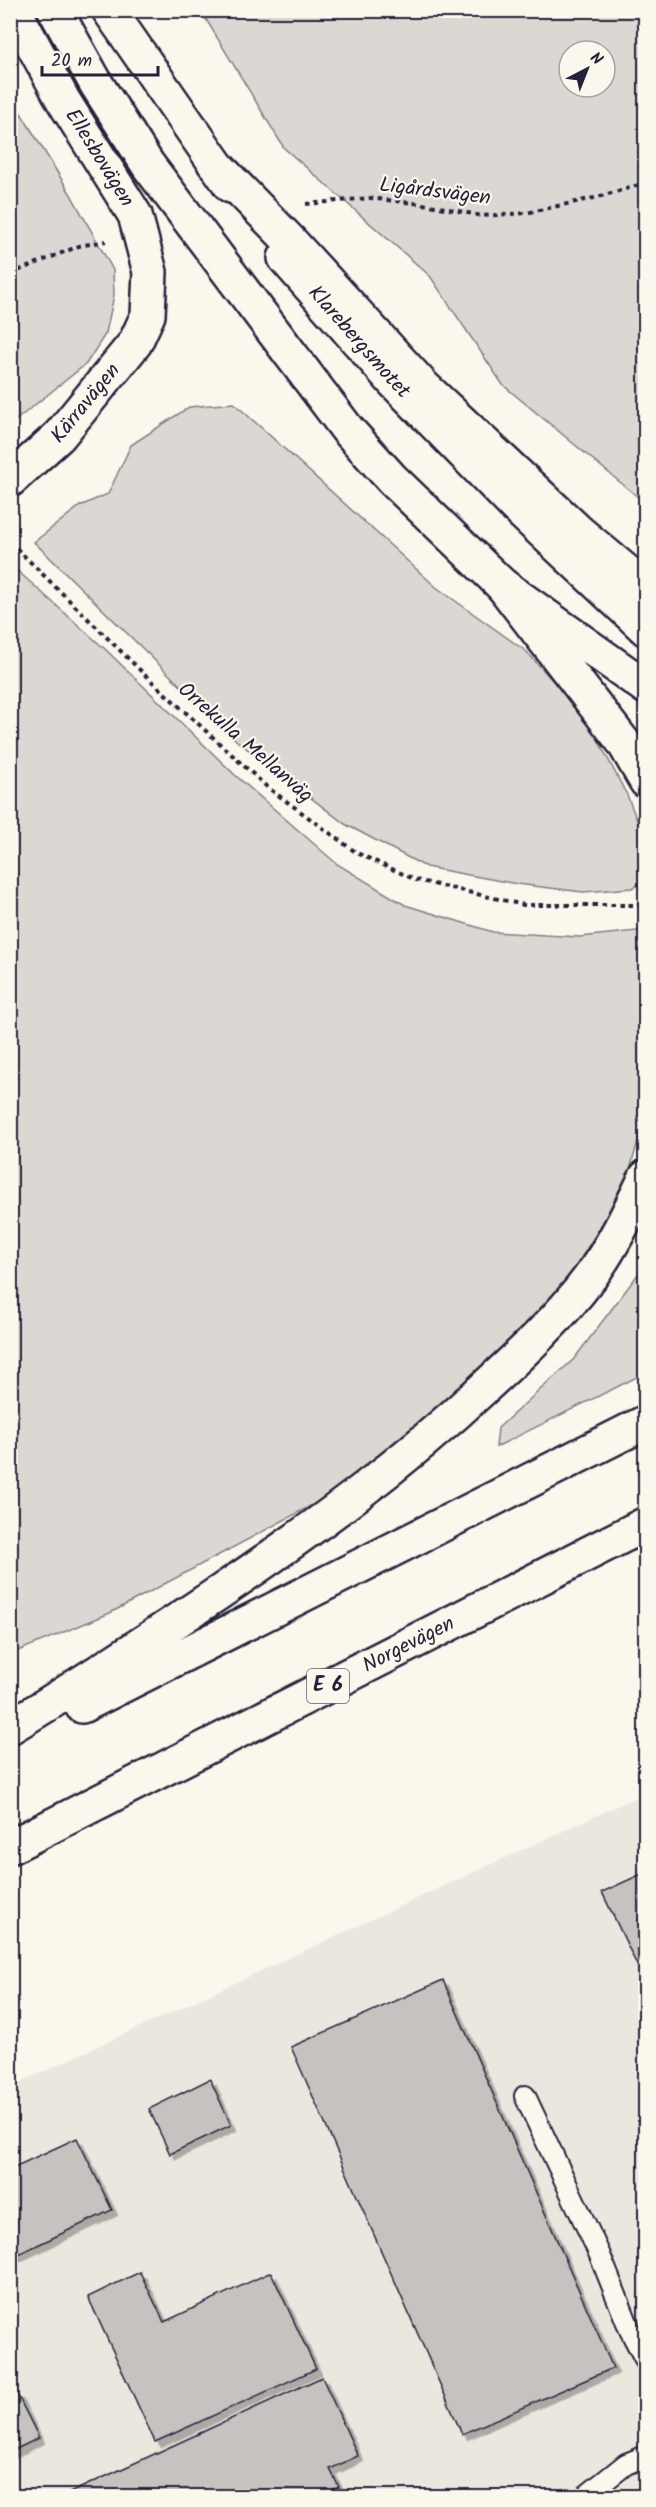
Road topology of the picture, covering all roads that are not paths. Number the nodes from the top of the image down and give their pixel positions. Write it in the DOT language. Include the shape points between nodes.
graph roads {
  1 [pos="14,10"];
  2 [pos="55,10"];
  3 [pos="112,15"];
  4 [pos="214,163"];
  5 [pos="148,315"];
  6 [pos="10,480"];
  7 [pos="502,585"];
  8 [pos="645,588"];
  9 [pos="645,628"];
  10 [pos="645,687"];
  11 [pos="645,781"];
  12 [pos="645,1177"];
  13 [pos="645,1422"];
  14 [pos="645,1524"];
  15 [pos="10,1727"];
  16 [pos="10,1742"];
  17 [pos="10,1847"];
  18 [pos="525,2096"];
  19 [pos="645,2361"];
  20 [pos="645,2456"];
  21 [pos="586,2496"];
  1 -- 5 [label="main road, Ellesbovägen" via="63,100 135,215 150,272"];
  2 -- 7 [label="main road" via="148,165 347,429 392,479"];
  3 -- 4 [label="main road, Klarebergsmotet"];
  4 -- 8 [label="main road" via="423,386"];
  4 -- 9 [label="main road, Klarebergsmotet" via="291,265 394,382 517,508"];
  5 -- 6 [label="main road, Kärravägen" via="135,343 59,436"];
  7 -- 10 [label="main road"];
  7 -- 11 [label="main road" via="624,743"];
  12 -- 15 [label="main road" via="591,1276 528,1346 442,1427 362,1493 280,1551 96,1676"];
  13 -- 16 [label="main road"];
  14 -- 17 [label="main road, Norgevägen / E 6"];
  18 -- 19 [label="lane"];
  20 -- 21 [label="lane" via="626,2464"];
}
